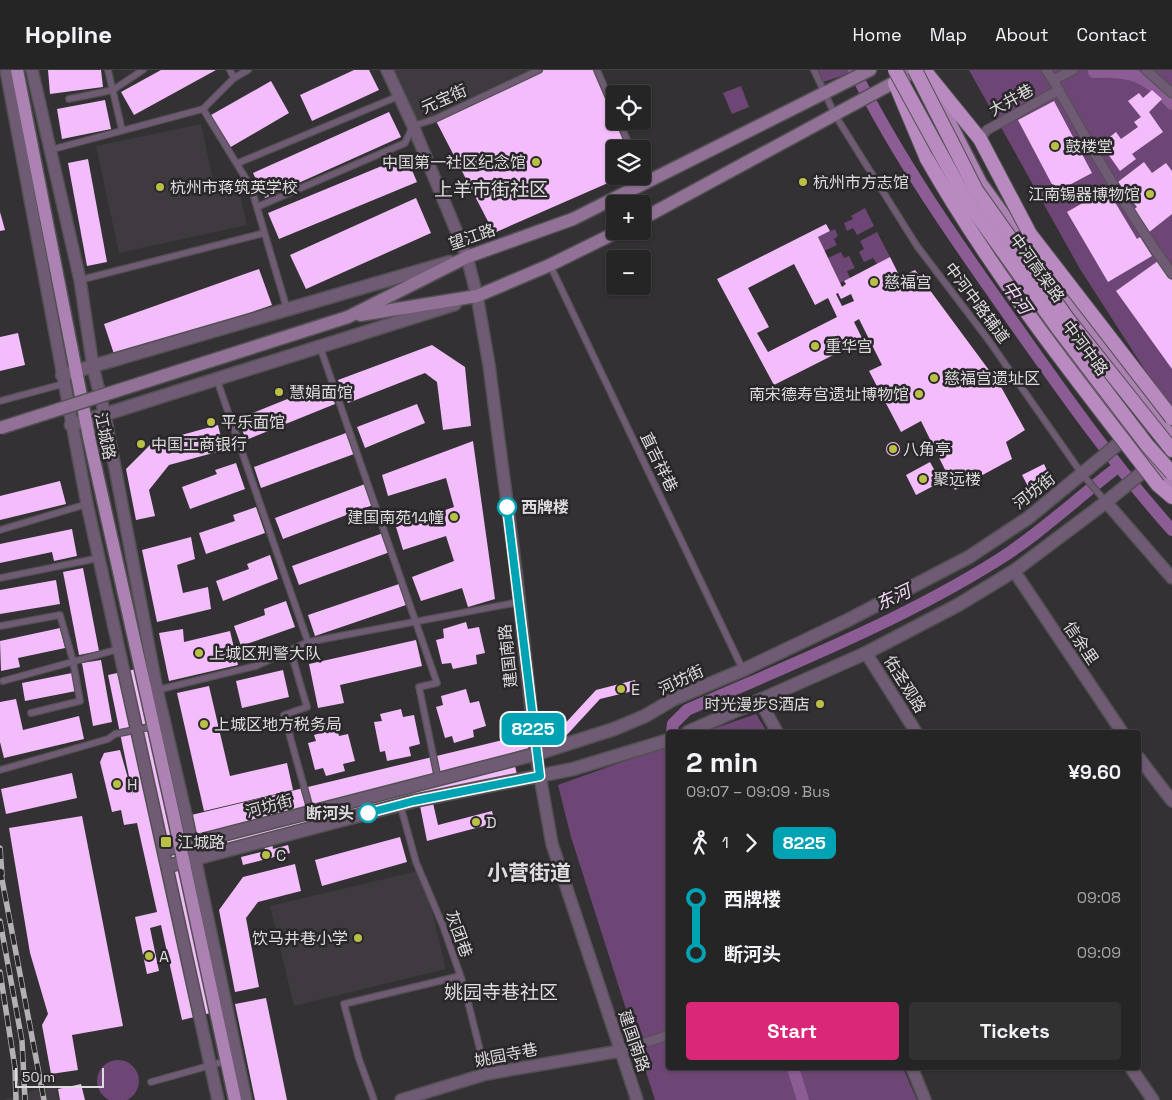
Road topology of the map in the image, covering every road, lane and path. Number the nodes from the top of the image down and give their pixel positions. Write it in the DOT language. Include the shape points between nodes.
graph roads {
  1 [pos="6,70"];
  2 [pos="17,70"];
  3 [pos="32,70"];
  4 [pos="108,70"];
  5 [pos="143,70"];
  6 [pos="230,70"];
  7 [pos="248,70"];
  8 [pos="387,70"];
  9 [pos="539,70"];
  10 [pos="597,70"];
  11 [pos="814,70"];
  12 [pos="887,70"];
  13 [pos="916,70"];
  14 [pos="924,70"];
  15 [pos="1046,70"];
  16 [pos="1073,70"];
  17 [pos="1146,70"];
  18 [pos="868,71"];
  19 [pos="895,76"];
  20 [pos="234,78"];
  21 [pos="1053,80"];
  22 [pos="113,90"];
  23 [pos="1059,90"];
  24 [pos="606,91"];
  25 [pos="1172,93"];
  26 [pos="824,94"];
  27 [pos="399,96"];
  28 [pos="69,99"];
  29 [pos="203,109"];
  30 [pos="835,115"];
  31 [pos="413,126"];
  32 [pos="122,130"];
  33 [pos="980,139"];
  34 [pos="49,151"];
  35 [pos="238,163"];
  36 [pos="651,176"];
  37 [pos="633,185"];
  38 [pos="257,208"];
  39 [pos="651,214"];
  40 [pos="264,232"];
  41 [pos="606,237"];
  42 [pos="467,257"];
  43 [pos="550,265"];
  44 [pos="1172,274"];
  45 [pos="80,280"];
  46 [pos="477,296"];
  47 [pos="287,310"];
  48 [pos="348,317"];
  49 [pos="320,347"];
  50 [pos="93,367"];
  51 [pos="76,371"];
  52 [pos="63,380"];
  53 [pos="217,380"];
  54 [pos="0,401"];
  55 [pos="105,415"];
  56 [pos="1172,417"];
  57 [pos="1157,419"];
  58 [pos="86,421"];
  59 [pos="71,425"];
  60 [pos="0,428"];
  61 [pos="1129,435"];
  62 [pos="1172,438"];
  63 [pos="1172,449"];
  64 [pos="1154,464"];
  65 [pos="1084,472"];
  66 [pos="1172,473"];
  67 [pos="1172,486"];
  68 [pos="1172,496"];
  69 [pos="1108,500"];
  70 [pos="87,504"];
  71 [pos="0,530"];
  72 [pos="99,558"];
  73 [pos="1014,571"];
  74 [pos="0,578"];
  75 [pos="1172,578"];
  76 [pos="519,602"];
  77 [pos="416,622"];
  78 [pos="0,626"];
  79 [pos="308,642"];
  80 [pos="119,649"];
  81 [pos="143,649"];
  82 [pos="290,649"];
  83 [pos="866,653"];
  84 [pos="73,661"];
  85 [pos="744,670"];
  86 [pos="3,681"];
  87 [pos="158,690"];
  88 [pos="760,701"];
  89 [pos="31,714"];
  90 [pos="154,726"];
  91 [pos="138,730"];
  92 [pos="693,730"];
  93 [pos="776,730"];
  94 [pos="915,730"];
  95 [pos="1121,730"];
  96 [pos="666,741"];
  97 [pos="536,754"];
  98 [pos="1141,761"];
  99 [pos="0,770"];
  100 [pos="540,776"];
  101 [pos="438,779"];
  102 [pos="1172,802"];
  103 [pos="400,804"];
  104 [pos="311,812"];
  105 [pos="186,845"];
  106 [pos="164,850"];
  107 [pos="189,860"];
  108 [pos="168,866"];
  109 [pos="460,976"];
  110 [pos="666,1036"];
  111 [pos="620,1051"];
  112 [pos="226,1061"];
  113 [pos="211,1065"];
  114 [pos="913,1070"];
  115 [pos="1132,1070"];
  116 [pos="486,1074"];
  117 [pos="151,1082"];
  118 [pos="218,1100"];
  119 [pos="235,1100"];
  120 [pos="246,1100"];
  121 [pos="374,1100"];
  122 [pos="402,1100"];
  123 [pos="637,1100"];
  124 [pos="926,1100"];
  125 [pos="1153,1100"];
  1 -- 52 [label="street, 江城路"];
  2 -- 51 [label="main road, 江城路"];
  3 -- 34 [label="street, 江城路"];
  4 -- 22 [label="lane"];
  5 -- 22 [label="lane"];
  6 -- 20 [label="lane"];
  7 -- 20 [label="lane"];
  8 -- 27 [label="street, 建国南路"];
  9 -- 31 [label="lane, 元宝街" via="435,119"];
  10 -- 24 [label="lane"];
  11 -- 26 [label="lane, 中河中路辅道"];
  12 -- 19 [label="main road, 中河中路"];
  13 -- 19 [label="main road"];
  13 -- 63 [label="highway, 中河高架路, bridge" via="976,190 1067,318"];
  14 -- 33 [label="highway"];
  14 -- 57 [label="main road, 中河中路" via="981,183"];
  15 -- 21 [label="street"];
  16 -- 21 [label="street"];
  17 -- 25 [label="street"];
  18 -- 26 [label="main road, 望江路"];
  19 -- 30 [label="main road" via="878,92"];
  19 -- 61 [label="main road, 中河中路" via="962,206"];
  19 -- 66 [label="highway, 中河高架路, bridge" via="964,198 1057,327"];
  19 -- 68 [label="highway, bridge" via="927,160 962,221 1053,350 1158,485"];
  20 -- 29 [label="lane"];
  21 -- 23 [label="street"];
  22 -- 28 [label="lane"];
  22 -- 32 [label="lane"];
  23 -- 33 [label="street, 大井巷" via="987,130"];
  23 -- 44 [label="street" via="1138,225"];
  26 -- 30 [label="lane, 中河中路辅道"];
  26 -- 36 [label="main road, 望江路"];
  27 -- 31 [label="street, 建国南路"];
  27 -- 35 [label="lane"];
  29 -- 32 [label="lane"];
  29 -- 35 [label="lane"];
  30 -- 39 [label="main road"];
  30 -- 65 [label="lane, 中河中路辅道" via="917,246"];
  31 -- 38 [label="lane" via="406,143"];
  31 -- 42 [label="street, 建国南路"];
  32 -- 34 [label="lane"];
  33 -- 56 [label="highway, bridge" via="1030,234"];
  34 -- 45 [label="street, 江城路"];
  35 -- 38 [label="lane" via="251,187"];
  37 -- 42 [label="main road, 望江路" via="573,219"];
  38 -- 40 [label="lane"];
  40 -- 45 [label="lane"];
  40 -- 47 [label="lane"];
  41 -- 43 [label="main road"];
  42 -- 46 [label="street, 建国南路"];
  42 -- 47 [label="street, 望江路"];
  42 -- 48 [label="main road"];
  43 -- 46 [label="main road"];
  43 -- 85 [label="lane, 直吉祥巷"];
  45 -- 50 [label="street, 江城路"];
  46 -- 48 [label="main road"];
  46 -- 49 [label="street"];
  46 -- 76 [label="street, 建国南路" via="489,365"];
  47 -- 50 [label="street, 望江路"];
  48 -- 60 [label="main road, bridge"];
  49 -- 53 [label="street"];
  49 -- 77 [label="lane"];
  50 -- 51 [label="street, 望江路"];
  50 -- 55 [label="street, 江城路"];
  51 -- 52 [label="street, 望江路"];
  51 -- 58 [label="main road, 江城路"];
  52 -- 54 [label="lane"];
  52 -- 59 [label="street, 江城路"];
  53 -- 55 [label="street"];
  53 -- 79 [label="lane"];
  55 -- 58 [label="street"];
  55 -- 81 [label="street, 江城路"];
  56 -- 57 [label="street, 河坊街"];
  57 -- 61 [label="street, 河坊街"];
  57 -- 62 [label="main road, 中河中路"];
  58 -- 59 [label="street"];
  58 -- 81 [label="main road, 江城路"];
  59 -- 70 [label="street, 江城路"];
  61 -- 64 [label="main road, 中河中路"];
  61 -- 65 [label="street, 河坊街"];
  63 -- 64 [label="street"];
  64 -- 67 [label="main road, 中河中路"];
  64 -- 69 [label="street"];
  65 -- 69 [label="lane, 中河中路辅道"];
  65 -- 85 [label="street, 河坊街" via="1028,518 969,557"];
  69 -- 73 [label="street"];
  69 -- 75 [label="street"];
  70 -- 71 [label="lane"];
  70 -- 72 [label="street, 江城路"];
  72 -- 74 [label="lane"];
  72 -- 80 [label="street, 江城路"];
  73 -- 83 [label="street" via="958,605"];
  73 -- 95 [label="street, 信余里"];
  76 -- 77 [label="lane"];
  76 -- 97 [label="street, 建国南路"];
  77 -- 79 [label="lane"];
  77 -- 101 [label="lane" via="437,683 419,687"];
  78 -- 84 [label="lane" via="60,614"];
  79 -- 82 [label="lane"];
  80 -- 84 [label="lane"];
  80 -- 91 [label="street, 江城路"];
  81 -- 87 [label="street, 江城路"];
  81 -- 90 [label="main road, 江城路"];
  82 -- 87 [label="lane" via="256,666"];
  82 -- 104 [label="lane" via="307,707 284,715"];
  83 -- 88 [label="street"];
  83 -- 94 [label="street, 佑圣观路"];
  84 -- 86 [label="lane"];
  84 -- 89 [label="lane" via="80,701"];
  85 -- 97 [label="street, 河坊街" via="674,699 614,729"];
  87 -- 105 [label="street, 江城路"];
  88 -- 92 [label="street"];
  88 -- 93 [label="street"];
  90 -- 91 [label="lane"];
  90 -- 105 [label="main road, 江城路"];
  91 -- 99 [label="lane"];
  91 -- 106 [label="street, 江城路"];
  96 -- 100 [label="street, 河坊街"];
  97 -- 100 [label="street, 建国南路"];
  97 -- 101 [label="street, 河坊街"];
  98 -- 102 [label="street"];
  100 -- 103 [label="street, 河坊街"];
  100 -- 111 [label="street, 建国南路" via="552,844"];
  101 -- 104 [label="street, 河坊街"];
  103 -- 107 [label="street, 河坊街"];
  103 -- 109 [label="lane, 灰团巷" via="416,862"];
  104 -- 105 [label="street, 河坊街"];
  105 -- 106 [label="street, 河坊街"];
  105 -- 107 [label="main road, 江城路"];
  106 -- 108 [label="street, 江城路"];
  107 -- 108 [label="street, 河坊街"];
  107 -- 112 [label="main road, 江城路"];
  107 -- 120 [label="street, 江城路"];
  108 -- 113 [label="street, 江城路"];
  109 -- 116 [label="lane, 灰团巷"];
  109 -- 121 [label="lane" via="344,1004"];
  110 -- 111 [label="street"];
  111 -- 116 [label="street, 姚园寺巷"];
  111 -- 123 [label="street, 建国南路"];
  112 -- 113 [label="lane"];
  112 -- 119 [label="main road, 江城路"];
  113 -- 117 [label="lane"];
  113 -- 118 [label="street, 江城路"];
  114 -- 124 [label="street"];
  115 -- 125 [label="street"];
  116 -- 122 [label="street, 姚园寺巷"];
}
